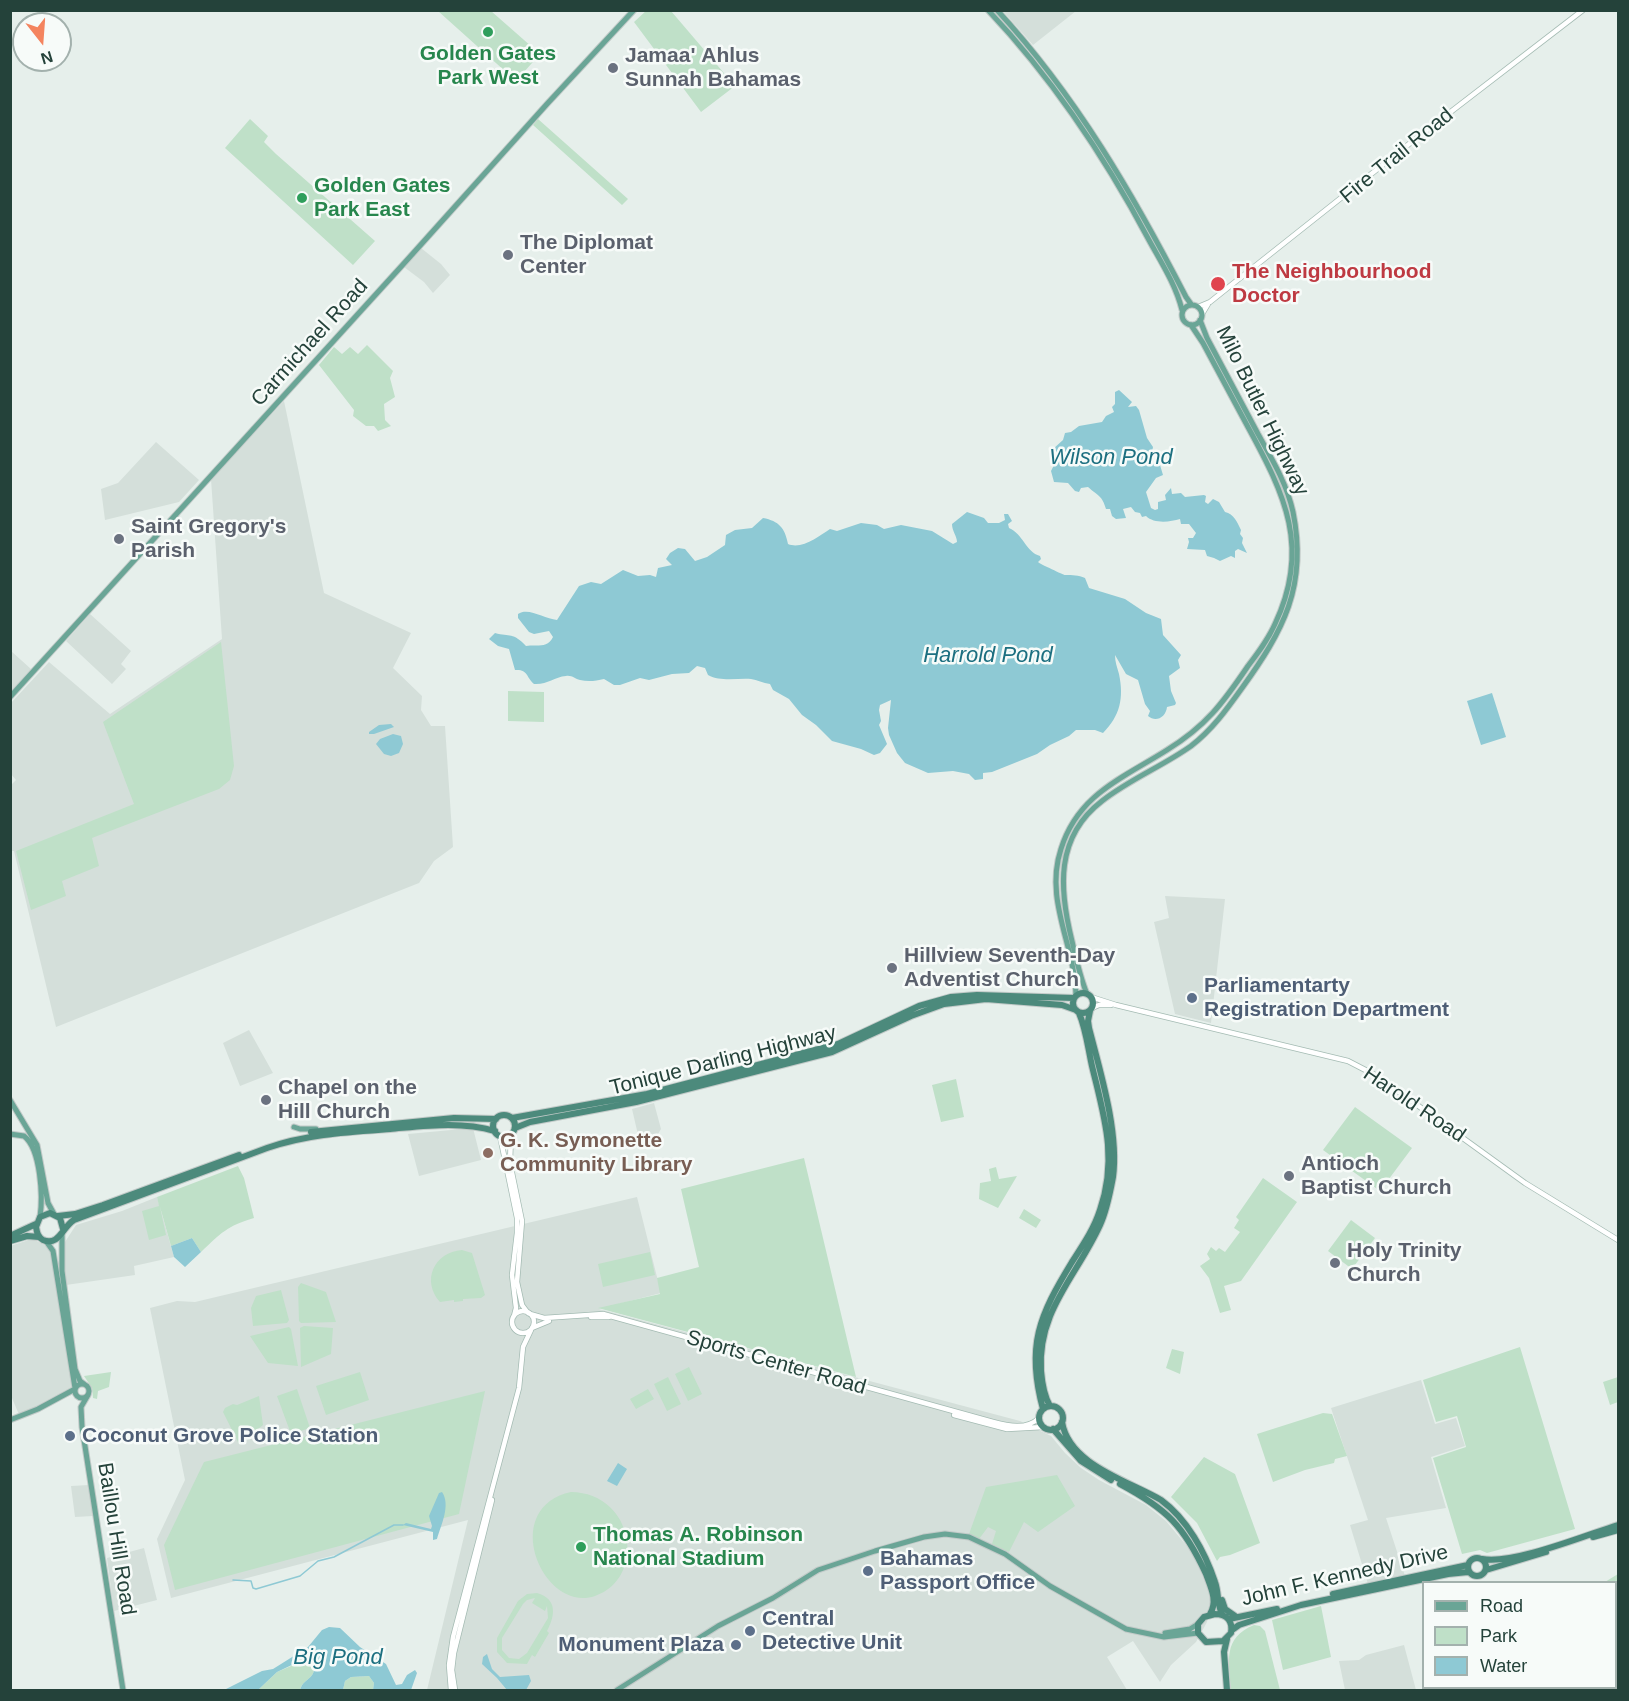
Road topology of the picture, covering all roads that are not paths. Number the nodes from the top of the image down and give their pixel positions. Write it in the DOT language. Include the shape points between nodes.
graph roads {
  1 [pos="634,10"];
  2 [pos="988,10"];
  3 [pos="997,10"];
  4 [pos="1583,10"];
  5 [pos="1210,302"];
  6 [pos="1191,304"];
  7 [pos="1198,307"];
  8 [pos="1182,310"];
  9 [pos="1201,317"];
  10 [pos="1191,325"];
  11 [pos="10,697"];
  12 [pos="1089,995"];
  13 [pos="1075,997"];
  14 [pos="1116,1005"];
  15 [pos="1091,1010"];
  16 [pos="1077,1011"];
  17 [pos="10,1100"];
  18 [pos="512,1118"];
  19 [pos="496,1119"];
  20 [pos="294,1127"];
  21 [pos="328,1129"];
  22 [pos="29,1130"];
  23 [pos="513,1131"];
  24 [pos="497,1133"];
  25 [pos="10,1134"];
  26 [pos="24,1136"];
  27 [pos="56,1215"];
  28 [pos="40,1217"];
  29 [pos="36,1224"];
  30 [pos="63,1231"];
  31 [pos="10,1236"];
  32 [pos="42,1239"];
  33 [pos="1618,1240"];
  34 [pos="10,1241"];
  35 [pos="529,1313"];
  36 [pos="514,1316"];
  37 [pos="612,1317"];
  38 [pos="532,1329"];
  39 [pos="516,1331"];
  40 [pos="523,1347"];
  41 [pos="84,1384"];
  42 [pos="75,1388"];
  43 [pos="88,1395"];
  44 [pos="1050,1406"];
  45 [pos="941,1409"];
  46 [pos="1043,1409"];
  47 [pos="1039,1418"];
  48 [pos="10,1420"];
  49 [pos="1062,1422"];
  50 [pos="1044,1427"];
  51 [pos="1053,1430"];
  52 [pos="1618,1525"];
  53 [pos="1618,1530"];
  54 [pos="1482,1559"];
  55 [pos="1468,1568"];
  56 [pos="1486,1569"];
  57 [pos="1215,1582"];
  58 [pos="1210,1614"];
  59 [pos="1222,1614"];
  60 [pos="1247,1617"];
  61 [pos="1229,1619"];
  62 [pos="1198,1624"];
  63 [pos="1232,1630"];
  64 [pos="1198,1633"];
  65 [pos="1152,1635"];
  66 [pos="1227,1639"];
  67 [pos="1216,1642"];
  68 [pos="1225,1663"];
  69 [pos="123,1690"];
  70 [pos="453,1690"];
  71 [pos="617,1690"];
  72 [pos="1227,1690"];
  1 -- 11 [label="main road, Carmichael Road"];
  2 -- 8 [label="main road" via="1047,78 1095,147 1141,225"];
  3 -- 6 [label="main road" via="1045,66 1095,135"];
  4 -- 5 [label="main road, Fire Trail Road"];
  5 -- 7 [label="main road, Fire Trail Road"];
  5 -- 9 [label="main road, Fire Trail Road"];
  6 -- 7 [label="main road"];
  6 -- 8 [label="main road"];
  7 -- 9 [label="main road"];
  8 -- 10 [label="main road" via="1183,320"];
  9 -- 10 [label="main road"];
  9 -- 12 [label="main road, Milo Butler Highway" via="1207,338 1289,498 1297,541 1294,587 1278,635 1215,724 1190,746 1101,801 1074,835 1064,864 1062,893"];
  10 -- 13 [label="main road, Milo Butler Highway" via="1279,486 1290,531 1290,577 1271,632 1214,714 1187,738 1100,791 1068,831 1058,861 1056,894"];
  12 -- 13 [label="highway"];
  12 -- 14 [label="main road, Harold Road"];
  12 -- 15 [label="highway"];
  13 -- 16 [label="highway"];
  13 -- 18 [label="highway, Tonique Darling Highway" via="951,997 919,1006 838,1044 646,1094"];
  14 -- 15 [label="main road, Harold Road" via="1099,1005"];
  14 -- 33 [label="main road, Harold Road" via="1348,1061 1377,1076 1525,1183"];
  15 -- 16 [label="highway"];
  15 -- 44 [label="highway" via="1088,1021 1110,1120 1113,1175 1099,1227 1047,1322 1041,1364"];
  16 -- 23 [label="highway, Tonique Darling Highway" via="1053,1004 986,999 944,1004 832,1052 636,1102 530,1122"];
  16 -- 46 [label="highway" via="1107,1126 1109,1167 1097,1220 1041,1321 1035,1366"];
  17 -- 22 [label="main road"];
  18 -- 19 [label="highway" via="504,1115"];
  18 -- 23 [label="highway"];
  19 -- 21 [label="highway" via="460,1118"];
  19 -- 24 [label="highway"];
  20 -- 21 [label="main road"];
  21 -- 27 [label="highway" via="274,1142 75,1214"];
  22 -- 26 [label="main road"];
  22 -- 27 [label="main road" via="38,1148 48,1206"];
  23 -- 24 [label="highway"];
  23 -- 35 [label="main road" via="510,1160 522,1221 517,1282 522,1305"];
  24 -- 30 [label="highway" via="473,1126 441,1125 300,1138 74,1220"];
  24 -- 36 [label="main road" via="517,1218 512,1275"];
  25 -- 26 [label="main road"];
  26 -- 28 [label="main road" via="32,1146 38,1170"];
  27 -- 28 [label="highway"];
  27 -- 30 [label="highway" via="62,1221"];
  28 -- 29 [label="highway"];
  29 -- 31 [label="highway"];
  29 -- 32 [label="highway"];
  30 -- 32 [label="highway" via="54,1240"];
  30 -- 41 [label="main road" via="62,1271 75,1368"];
  32 -- 34 [label="highway" via="27,1236"];
  32 -- 42 [label="main road" via="53,1251"];
  35 -- 36 [label="main road"];
  35 -- 37 [label="main road, Sports Center Road" via="544,1318 598,1314"];
  35 -- 38 [label="main road" via="534,1321"];
  36 -- 39 [label="main road" via="512,1325"];
  37 -- 38 [label="main road, Sports Center Road" via="548,1321"];
  37 -- 45 [label="main road, Sports Center Road"];
  38 -- 39 [label="main road"];
  38 -- 40 [label="main road"];
  39 -- 40 [label="main road"];
  40 -- 70 [label="main road" via="517,1399 452,1645 449,1664"];
  41 -- 42 [label="main road"];
  41 -- 43 [label="main road"];
  42 -- 43 [label="main road" via="79,1398"];
  42 -- 48 [label="main road"];
  43 -- 69 [label="main road, Baillou Hill Road" via="81,1407 82,1430"];
  44 -- 46 [label="highway"];
  44 -- 49 [label="highway" via="1061,1411"];
  45 -- 47 [label="main road, Sports Center Road" via="1006,1425 1028,1425"];
  45 -- 50 [label="main road, Sports Center Road" via="998,1427"];
  46 -- 47 [label="highway"];
  47 -- 50 [label="highway"];
  49 -- 51 [label="highway"];
  49 -- 57 [label="highway" via="1071,1443 1086,1460 1168,1505 1193,1535"];
  50 -- 51 [label="highway"];
  51 -- 58 [label="highway" via="1088,1466 1145,1497 1180,1527 1212,1590 1214,1606"];
  52 -- 54 [label="highway, John F. Kennedy Drive" via="1519,1556 1495,1561"];
  53 -- 56 [label="highway, John F. Kennedy Drive"];
  54 -- 55 [label="highway, John F. Kennedy Drive" via="1473,1558"];
  54 -- 56 [label="highway"];
  55 -- 56 [label="highway, John F. Kennedy Drive" via="1477,1577"];
  55 -- 60 [label="highway, John F. Kennedy Drive" via="1299,1602"];
  55 -- 63 [label="highway, John F. Kennedy Drive" via="1300,1605"];
  57 -- 59 [label="highway"];
  57 -- 60 [label="highway" via="1225,1609 1232,1615"];
  58 -- 59 [label="highway"];
  58 -- 62 [label="highway"];
  59 -- 61 [label="highway"];
  60 -- 61 [label="highway, John F. Kennedy Drive"];
  61 -- 63 [label="highway"];
  62 -- 64 [label="highway"];
  62 -- 65 [label="main road"];
  63 -- 66 [label="highway"];
  64 -- 65 [label="main road"];
  64 -- 67 [label="highway" via="1206,1642"];
  65 -- 71 [label="main road" via="1126,1629 989,1546 966,1536 945,1534 818,1570 718,1626"];
  66 -- 67 [label="highway"];
  66 -- 68 [label="highway"];
  67 -- 68 [label="highway"];
  68 -- 72 [label="highway"];
}
